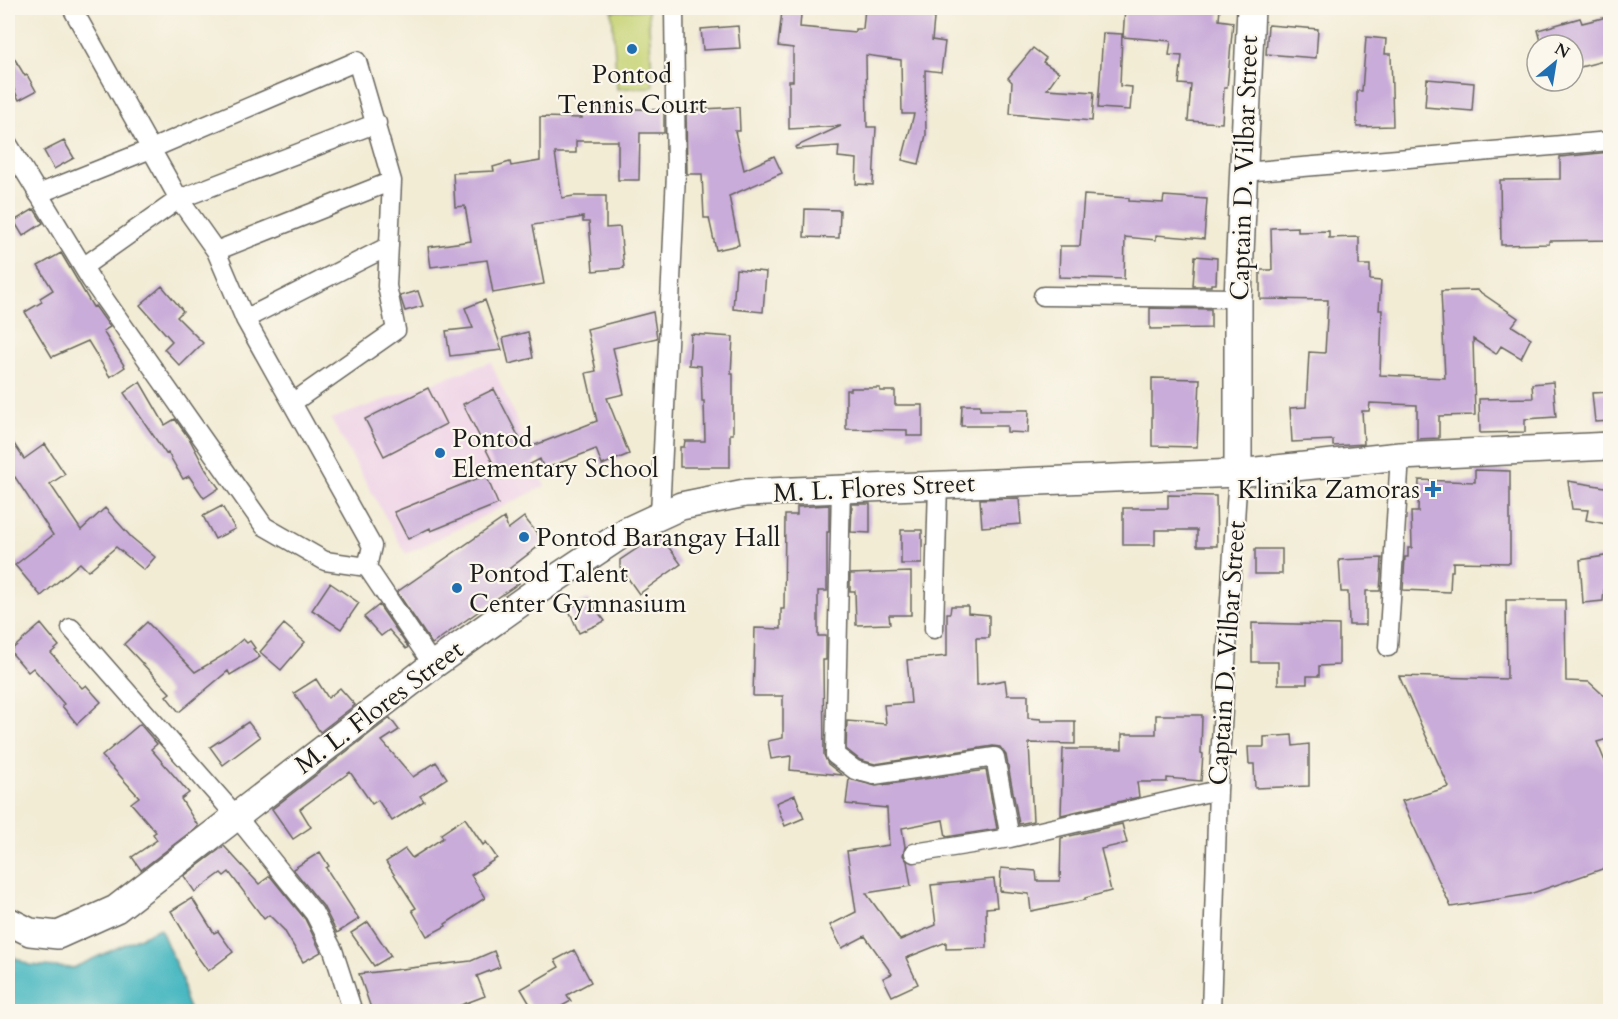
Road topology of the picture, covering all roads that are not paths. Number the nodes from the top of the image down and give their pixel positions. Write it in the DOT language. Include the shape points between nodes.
graph roads {
  1 [pos="72,8"];
  2 [pos="674,8"];
  3 [pos="1251,8"];
  4 [pos="377,123"];
  5 [pos="1611,141"];
  6 [pos="8,144"];
  7 [pos="151,149"];
  8 [pos="1244,171"];
  9 [pos="392,181"];
  10 [pos="38,194"];
  11 [pos="179,199"];
  12 [pos="389,246"];
  13 [pos="216,251"];
  14 [pos="83,267"];
  15 [pos="1043,296"];
  16 [pos="1238,298"];
  17 [pos="245,319"];
  18 [pos="292,403"];
  19 [pos="1611,446"];
  20 [pos="1400,456"];
  21 [pos="1238,473"];
  22 [pos="938,484"];
  23 [pos="841,488"];
  24 [pos="660,514"];
  25 [pos="367,567"];
  26 [pos="70,628"];
  27 [pos="934,629"];
  28 [pos="1388,646"];
  29 [pos="433,665"];
  30 [pos="1218,790"];
  31 [pos="236,816"];
  32 [pos="1010,838"];
  33 [pos="914,853"];
  34 [pos="8,921"];
  35 [pos="353,1011"];
  36 [pos="1210,1011"];
  1 -- 7 [label="street"];
  2 -- 24 [label="street" via="676,174"];
  3 -- 8 [label="street, Captain D. Vilbar Street"];
  4 -- 7 [label="street" via="357,61"];
  4 -- 9 [label="street"];
  4 -- 11 [label="street"];
  5 -- 8 [label="street"];
  6 -- 10 [label="street"];
  7 -- 10 [label="street"];
  7 -- 11 [label="street"];
  8 -- 16 [label="street, Captain D. Vilbar Street"];
  9 -- 12 [label="street"];
  9 -- 13 [label="street"];
  10 -- 14 [label="street"];
  11 -- 13 [label="street"];
  11 -- 14 [label="street"];
  12 -- 17 [label="street"];
  12 -- 18 [label="street" via="387,286 396,330"];
  13 -- 17 [label="street"];
  14 -- 25 [label="street" via="264,526 325,561"];
  15 -- 16 [label="street"];
  16 -- 21 [label="street, Captain D. Vilbar Street"];
  17 -- 18 [label="street"];
  18 -- 25 [label="street" via="372,546"];
  19 -- 20 [label="street, M. L. Flores Street"];
  20 -- 21 [label="street, M. L. Flores Street"];
  20 -- 28 [label="street"];
  21 -- 22 [label="street, M. L. Flores Street"];
  21 -- 30 [label="street, Captain D. Vilbar Street"];
  22 -- 23 [label="street, M. L. Flores Street"];
  22 -- 27 [label="street"];
  23 -- 24 [label="street, M. L. Flores Street" via="745,494"];
  23 -- 32 [label="street" via="835,755 855,770 874,775 994,757"];
  24 -- 29 [label="street, M. L. Flores Street" via="611,541"];
  25 -- 29 [label="street"];
  26 -- 31 [label="street"];
  29 -- 31 [label="street, M. L. Flores Street"];
  30 -- 32 [label="street"];
  30 -- 36 [label="street, Captain D. Vilbar Street"];
  31 -- 34 [label="street, M. L. Flores Street" via="116,909 85,924 58,936 30,932"];
  31 -- 35 [label="street" via="314,913 333,950"];
  32 -- 33 [label="street"];
}
